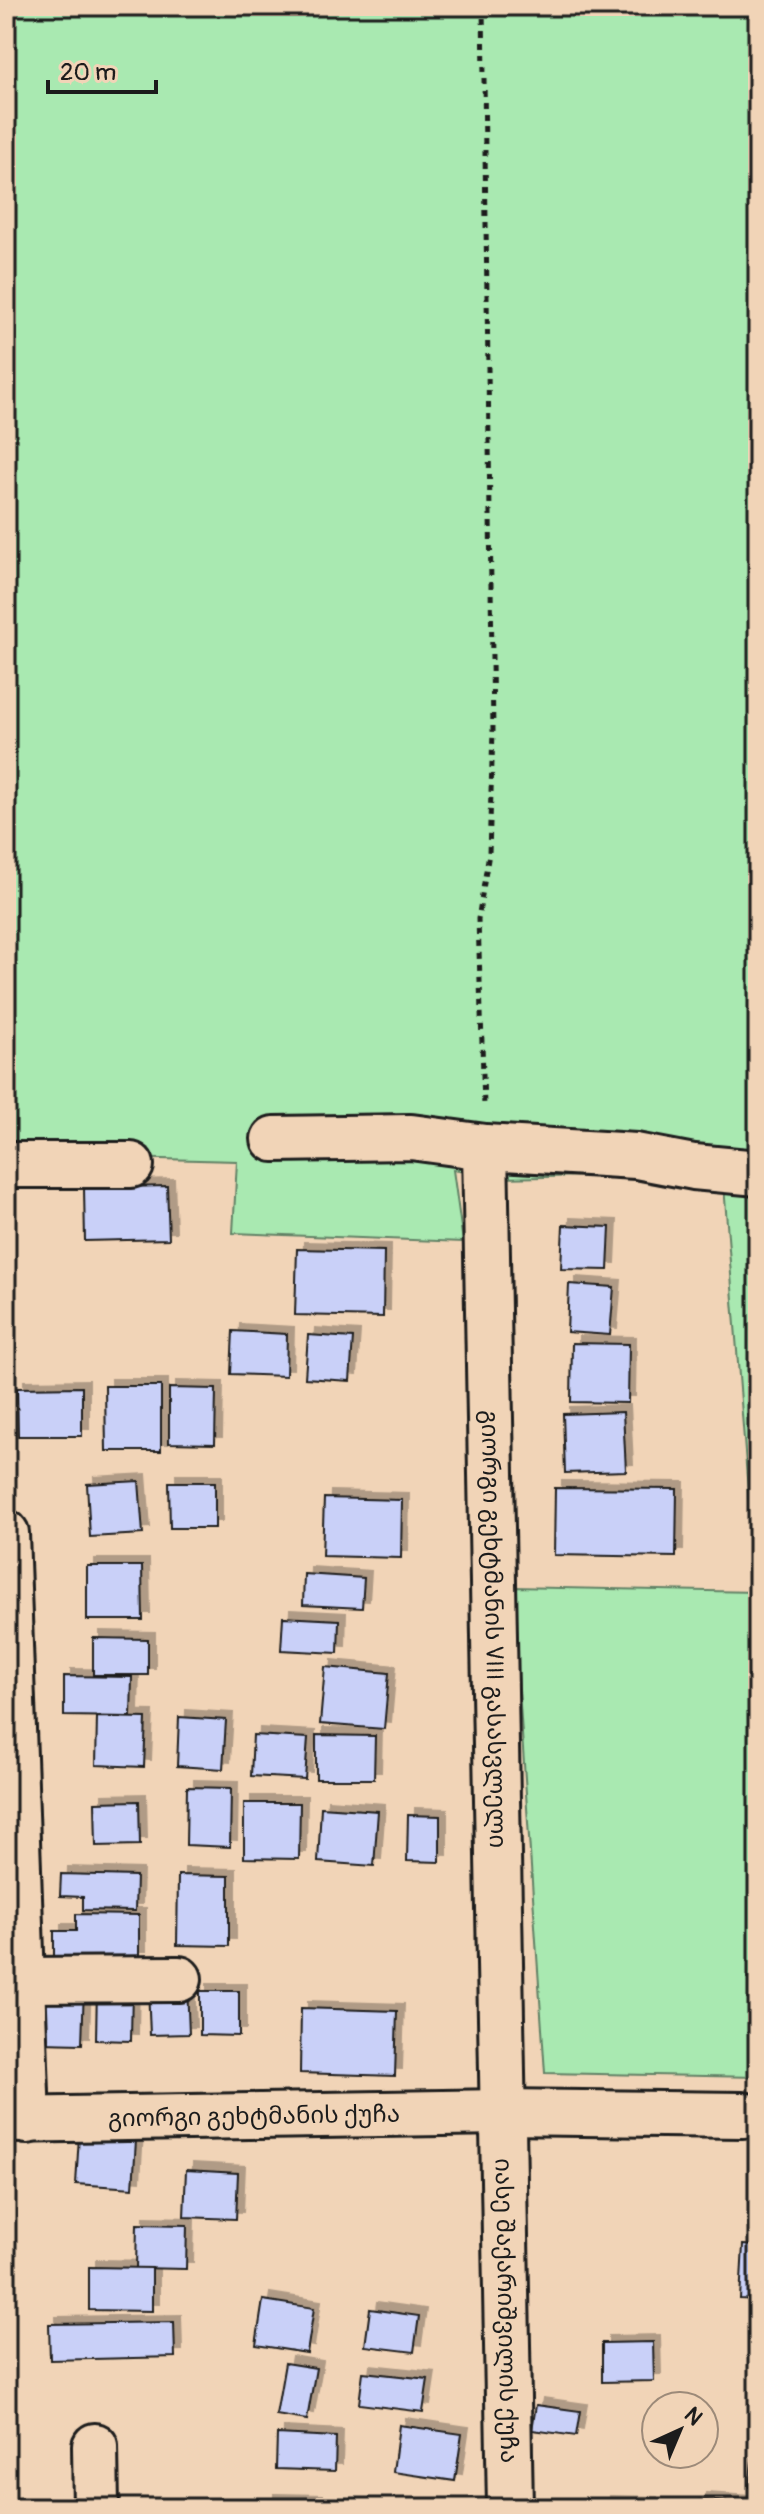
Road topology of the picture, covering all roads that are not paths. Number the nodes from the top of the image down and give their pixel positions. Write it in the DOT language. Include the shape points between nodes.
graph roads {
  1 [pos="274,1139"];
  2 [pos="485,1147"];
  3 [pos="6,1165"];
  4 [pos="131,1165"];
  5 [pos="758,1173"];
  6 [pos="6,1533"];
  7 [pos="179,1979"];
  8 [pos="22,1980"];
  9 [pos="503,2112"];
  10 [pos="743,2115"];
  11 [pos="17,2121"];
  12 [pos="95,2446"];
  13 [pos="96,2508"];
  14 [pos="510,2508"];
  1 -- 2 [label="street" via="411,1137"];
  2 -- 5 [label="street" via="624,1155"];
  2 -- 9 [label="street, გიორგი გეხტმანის VIII გასასვლელი"];
  3 -- 4 [label="street"];
  6 -- 8 [label="street"];
  7 -- 8 [label="street"];
  8 -- 11 [label="street"];
  9 -- 10 [label="street, გიორგი გეხტმანის ქუჩა"];
  9 -- 11 [label="street, გიორგი გეხტმანის ქუჩა"];
  9 -- 14 [label="street, იასე შაქარიშვილის ქუჩა"];
  12 -- 13 [label="street"];
}
